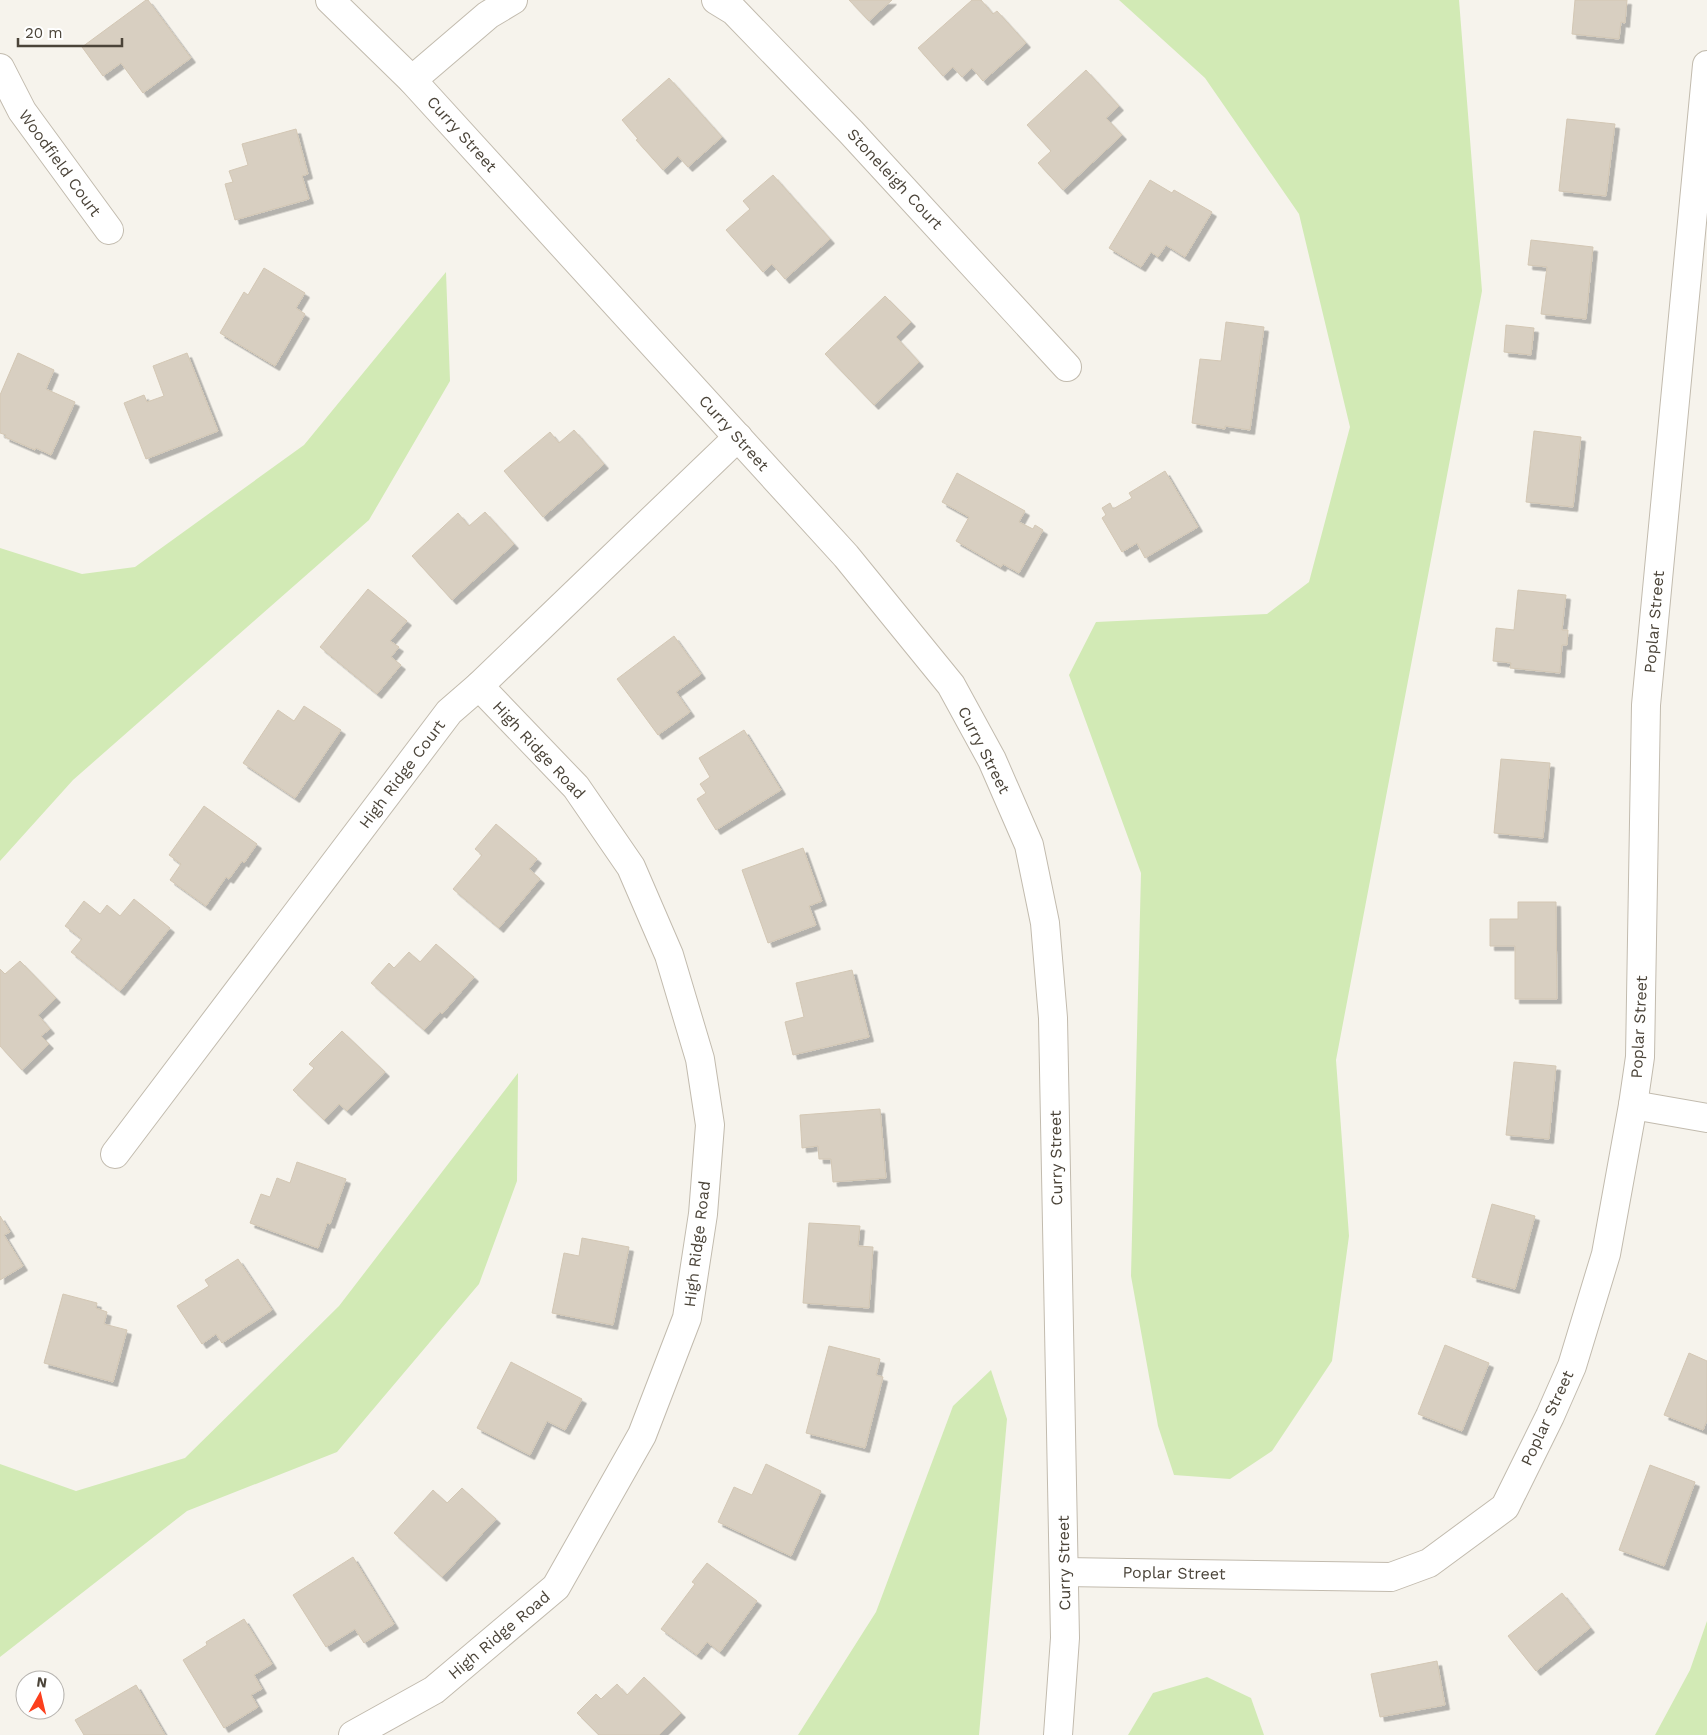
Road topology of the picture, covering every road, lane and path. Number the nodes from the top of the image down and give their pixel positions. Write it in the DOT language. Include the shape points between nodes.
graph roads {
  1 [pos="330,0"];
  2 [pos="513,0"];
  3 [pos="716,0"];
  4 [pos="1707,64"];
  5 [pos="0,68"];
  6 [pos="412,80"];
  7 [pos="109,230"];
  8 [pos="1067,366"];
  9 [pos="738,437"];
  10 [pos="479,686"];
  11 [pos="1633,1105"];
  12 [pos="1707,1118"];
  13 [pos="115,1154"];
  14 [pos="1064,1572"];
  15 [pos="353,1735"];
  16 [pos="1058,1735"];
  1 -- 6 [label="street, Curry Street"];
  2 -- 6 [label="street" via="488,15"];
  3 -- 8 [label="street, Stoneleigh Court" via="734,11 851,132"];
  4 -- 11 [label="street, Poplar Street" via="1646,705 1640,1056"];
  5 -- 7 [label="street, Woodfield Court" via="22,111"];
  6 -- 9 [label="street, Curry Street"];
  9 -- 10 [label="street, High Ridge Court"];
  9 -- 14 [label="street, Curry Street" via="846,556 950,685 992,760 1029,845 1045,923 1052,1018"];
  10 -- 13 [label="street, High Ridge Court" via="449,712"];
  10 -- 15 [label="street, High Ridge Road" via="576,787 631,868 669,954 700,1059 710,1125 703,1214 687,1318 642,1435 556,1587 434,1690"];
  11 -- 12 [label="street"];
  11 -- 14 [label="street, Poplar Street" via="1606,1254 1572,1366 1505,1507 1429,1563 1391,1577"];
  14 -- 16 [label="street, Curry Street" via="1065,1638"];
}
